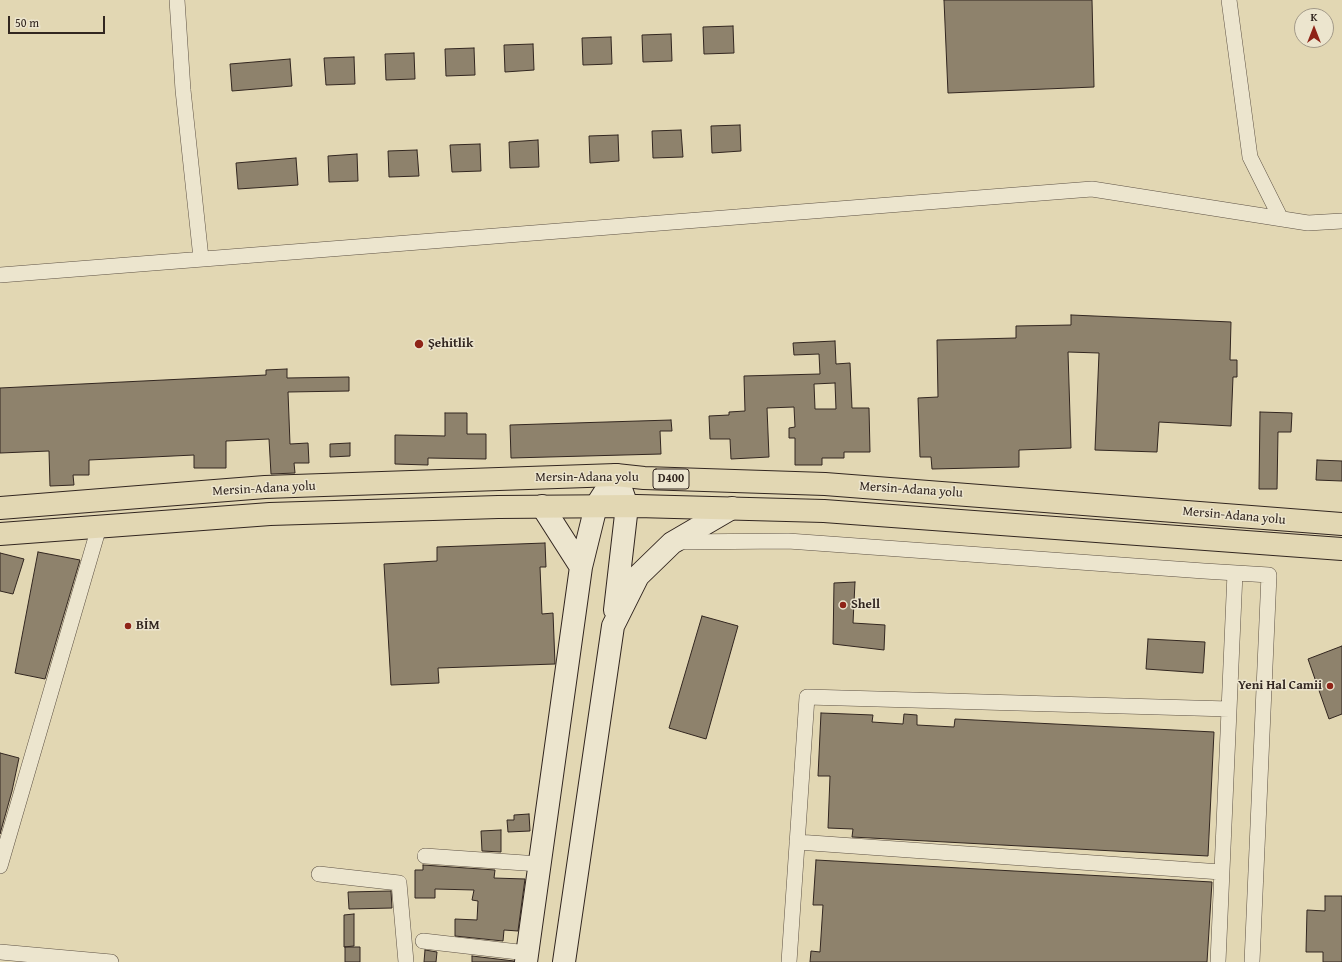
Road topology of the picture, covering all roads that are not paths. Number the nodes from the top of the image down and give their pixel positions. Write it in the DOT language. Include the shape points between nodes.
graph roads {
  1 [pos="177,0"];
  2 [pos="1229,0"];
  3 [pos="1281,219"];
  4 [pos="1342,221"];
  5 [pos="201,258"];
  6 [pos="0,275"];
  7 [pos="616,475"];
  8 [pos="542,506"];
  9 [pos="596,506"];
  10 [pos="627,506"];
  11 [pos="0,508"];
  12 [pos="732,508"];
  13 [pos="1342,524"];
  14 [pos="99,527"];
  15 [pos="0,534"];
  16 [pos="672,542"];
  17 [pos="1342,549"];
  18 [pos="581,567"];
  19 [pos="1235,573"];
  20 [pos="613,626"];
  21 [pos="1229,709"];
  22 [pos="797,842"];
  23 [pos="425,856"];
  24 [pos="539,864"];
  25 [pos="0,866"];
  26 [pos="1221,872"];
  27 [pos="320,874"];
  28 [pos="423,941"];
  29 [pos="0,952"];
  30 [pos="526,957"];
  31 [pos="26,958"];
  32 [pos="111,962"];
  33 [pos="406,962"];
  34 [pos="564,962"];
  35 [pos="789,962"];
  36 [pos="1218,962"];
  37 [pos="1252,962"];
  1 -- 5 [label="street" via="183,90"];
  2 -- 3 [label="street" via="1250,157"];
  3 -- 4 [label="street" via="1308,223"];
  3 -- 5 [label="street" via="1092,189"];
  5 -- 6 [label="street"];
  7 -- 9 [label="main road"];
  7 -- 10 [label="main road"];
  7 -- 11 [label="highway, Mersin-Adana yolu / D400" via="265,488"];
  7 -- 13 [label="highway, Mersin-Adana yolu / D400" via="825,484"];
  8 -- 9 [label="highway, Mersin-Adana yolu / D400"];
  8 -- 14 [label="highway, Mersin-Adana yolu / D400" via="270,514"];
  8 -- 18 [label="main road"];
  9 -- 10 [label="highway, Mersin-Adana yolu / D400"];
  9 -- 18 [label="main road"];
  10 -- 12 [label="highway, Mersin-Adana yolu / D400"];
  10 -- 20 [label="main road"];
  12 -- 16 [label="main road"];
  12 -- 17 [label="highway, Mersin-Adana yolu / D400" via="824,511"];
  14 -- 15 [label="highway, Mersin-Adana yolu / D400"];
  14 -- 25 [label="street"];
  16 -- 19 [label="street" via="788,541"];
  16 -- 20 [label="main road" via="638,576"];
  18 -- 24 [label="main road"];
  19 -- 21 [label="street"];
  19 -- 37 [label="street" via="1269,575"];
  20 -- 34 [label="main road"];
  21 -- 22 [label="street" via="807,697"];
  21 -- 26 [label="street"];
  22 -- 26 [label="street"];
  22 -- 35 [label="street"];
  23 -- 24 [label="street"];
  24 -- 30 [label="main road"];
  26 -- 36 [label="street"];
  27 -- 33 [label="street" via="399,883"];
  28 -- 30 [label="street"];
  29 -- 31 [label="street"];
  31 -- 32 [label="street"];
}
